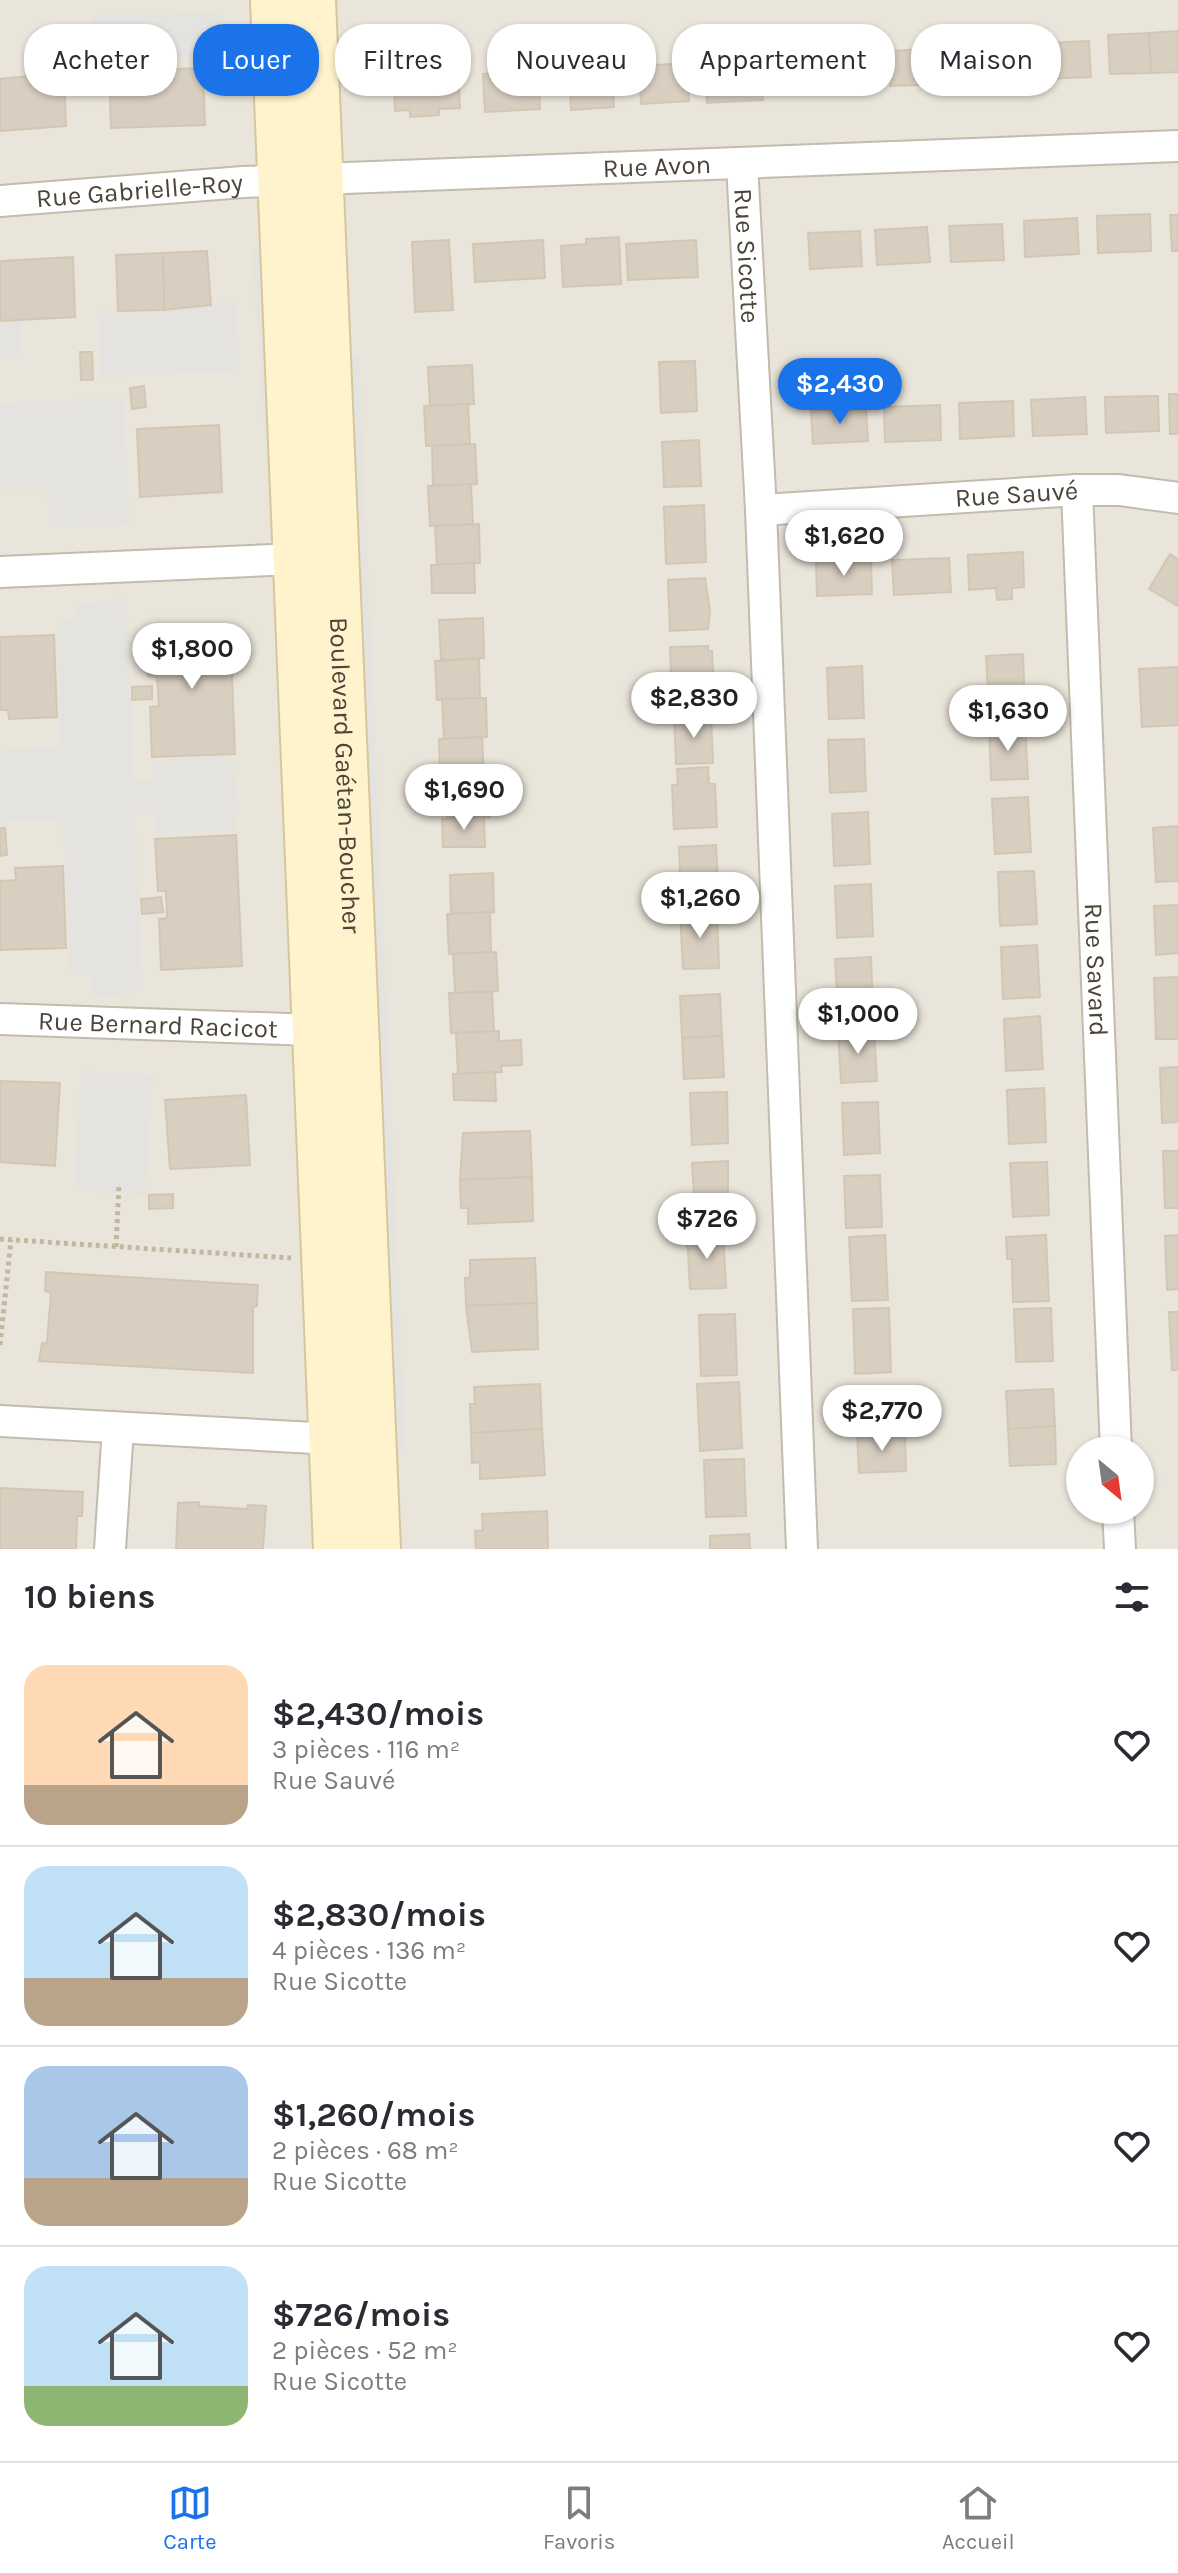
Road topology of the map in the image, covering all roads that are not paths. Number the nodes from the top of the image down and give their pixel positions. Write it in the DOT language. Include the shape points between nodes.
graph roads {
  1 [pos="273,0"];
  2 [pos="313,0"];
  3 [pos="1178,146"];
  4 [pos="742,164"];
  5 [pos="300,180"];
  6 [pos="0,201"];
  7 [pos="1077,490"];
  8 [pos="1178,498"];
  9 [pos="761,510"];
  10 [pos="295,559"];
  11 [pos="0,572"];
  12 [pos="0,1019"];
  13 [pos="315,1030"];
  14 [pos="0,1421"];
  15 [pos="118,1428"];
  16 [pos="1115,1436"];
  17 [pos="333,1439"];
  18 [pos="1119,1524"];
  19 [pos="110,1549"];
  20 [pos="336,1549"];
  21 [pos="378,1549"];
  22 [pos="802,1549"];
  23 [pos="1120,1549"];
  1 -- 5 [label="main road, Boulevard Gaétan-Boucher"];
  2 -- 5 [label="main road, Boulevard Gaétan-Boucher"];
  3 -- 4 [label="street, Rue Avon"];
  4 -- 5 [label="street, Rue Avon"];
  4 -- 9 [label="street, Rue Sicotte"];
  5 -- 6 [label="street, Rue Gabrielle-Roy"];
  5 -- 10 [label="main road, Boulevard Gaétan-Boucher"];
  5 -- 21 [label="main road, Boulevard Gaétan-Boucher"];
  7 -- 8 [label="street, Rue Sauvé"];
  7 -- 9 [label="street, Rue Sauvé"];
  7 -- 16 [label="street, Rue Savard"];
  9 -- 22 [label="street, Rue Sicotte"];
  10 -- 11 [label="street"];
  10 -- 13 [label="main road, Boulevard Gaétan-Boucher"];
  12 -- 13 [label="street, Rue Bernard Racicot"];
  13 -- 17 [label="main road, Boulevard Gaétan-Boucher"];
  14 -- 15 [label="street"];
  15 -- 17 [label="street"];
  15 -- 19 [label="street"];
  17 -- 20 [label="main road, Boulevard Gaétan-Boucher"];
  18 -- 23 [label="street"];
}
